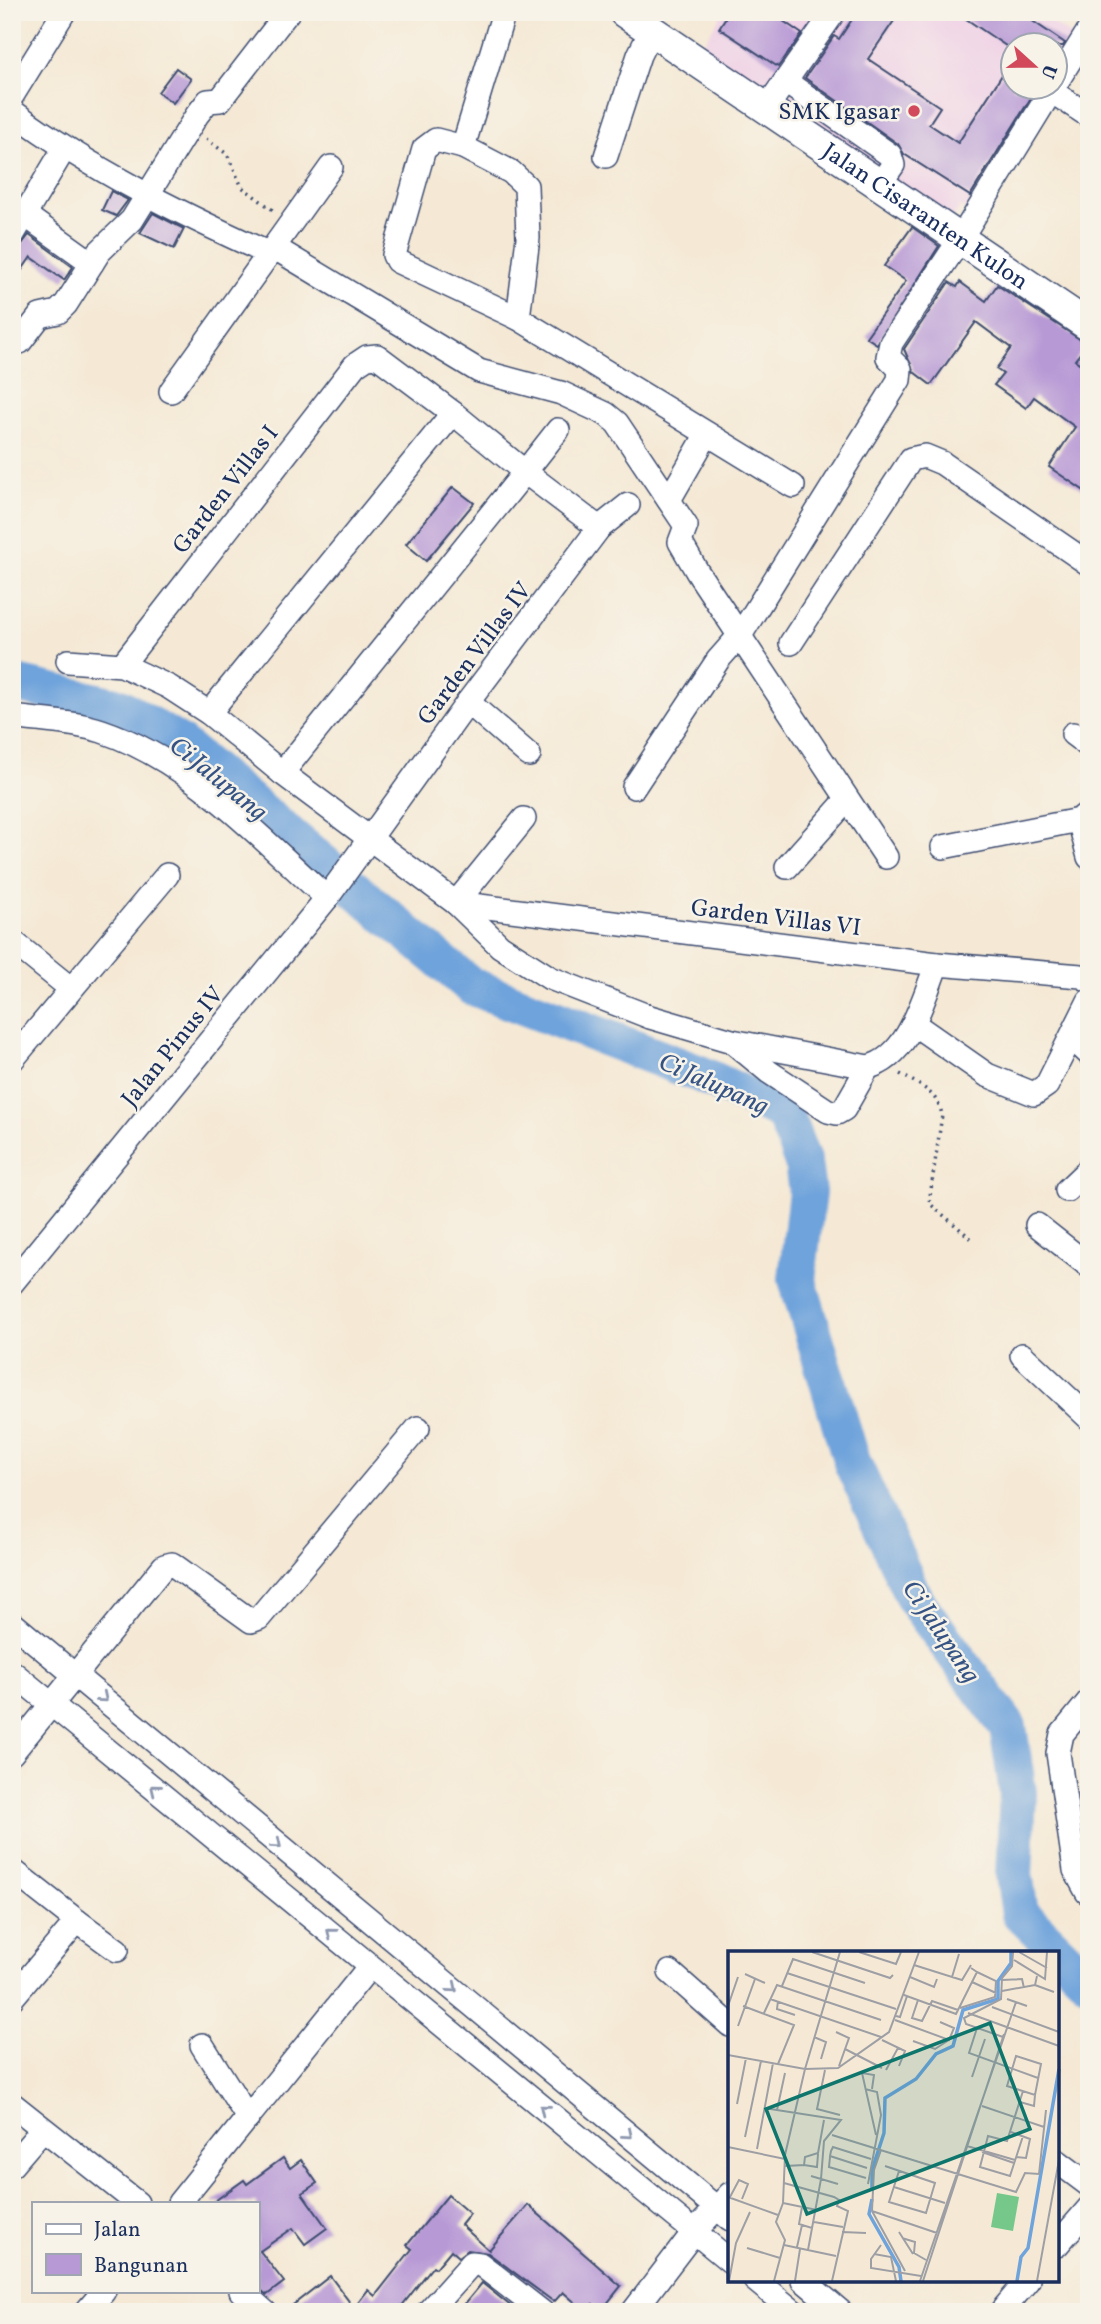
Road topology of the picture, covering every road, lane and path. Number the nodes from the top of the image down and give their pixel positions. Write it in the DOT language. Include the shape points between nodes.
graph roads {
  1 [pos="64,12"];
  2 [pos="288,12"];
  3 [pos="504,12"];
  4 [pos="624,12"];
  5 [pos="834,12"];
  6 [pos="652,29"];
  7 [pos="1088,31"];
  8 [pos="1070,60"];
  9 [pos="786,82"];
  10 [pos="12,96"];
  11 [pos="1070,101"];
  12 [pos="1044,102"];
  13 [pos="767,107"];
  14 [pos="12,111"];
  15 [pos="1089,116"];
  16 [pos="190,128"];
  17 [pos="463,146"];
  18 [pos="64,149"];
  19 [pos="606,156"];
  20 [pos="331,167"];
  21 [pos="879,185"];
  22 [pos="146,195"];
  23 [pos="25,215"];
  24 [pos="291,222"];
  25 [pos="12,236"];
  26 [pos="959,241"];
  27 [pos="273,251"];
  28 [pos="92,263"];
  29 [pos="518,318"];
  30 [pos="1089,326"];
  31 [pos="12,344"];
  32 [pos="171,391"];
  33 [pos="453,413"];
  34 [pos="558,430"];
  35 [pos="707,434"];
  36 [pos="525,472"];
  37 [pos="793,486"];
  38 [pos="669,500"];
  39 [pos="628,505"];
  40 [pos="599,528"];
  41 [pos="1089,564"];
  42 [pos="741,634"];
  43 [pos="791,643"];
  44 [pos="68,661"];
  45 [pos="122,665"];
  46 [pos="468,702"];
  47 [pos="209,713"];
  48 [pos="12,717"];
  49 [pos="529,755"];
  50 [pos="282,773"];
  51 [pos="634,787"];
  52 [pos="846,801"];
  53 [pos="1084,816"];
  54 [pos="524,819"];
  55 [pos="367,845"];
  56 [pos="943,848"];
  57 [pos="886,857"];
  58 [pos="1089,857"];
  59 [pos="788,867"];
  60 [pos="167,875"];
  61 [pos="330,894"];
  62 [pos="456,903"];
  63 [pos="12,941"];
  64 [pos="937,964"];
  65 [pos="1089,980"];
  66 [pos="70,988"];
  67 [pos="1089,1001"];
  68 [pos="914,1024"];
  69 [pos="732,1041"];
  70 [pos="1080,1046"];
  71 [pos="12,1060"];
  72 [pos="876,1065"];
  73 [pos="1089,1169"];
  74 [pos="1067,1190"];
  75 [pos="1037,1225"];
  76 [pos="973,1240"];
  77 [pos="1089,1266"];
  78 [pos="12,1283"];
  79 [pos="1022,1355"];
  80 [pos="1089,1418"];
  81 [pos="418,1428"];
  82 [pos="12,1623"];
  83 [pos="12,1672"];
  84 [pos="77,1676"];
  85 [pos="1089,1701"];
  86 [pos="52,1704"];
  87 [pos="12,1753"];
  88 [pos="12,1870"];
  89 [pos="1088,1892"];
  90 [pos="77,1921"];
  91 [pos="379,1928"];
  92 [pos="117,1950"];
  93 [pos="407,1950"];
  94 [pos="371,1967"];
  95 [pos="670,1972"];
  96 [pos="12,1998"];
  97 [pos="728,2023"];
  98 [pos="202,2045"];
  99 [pos="12,2104"];
  100 [pos="248,2119"];
  101 [pos="42,2130"];
  102 [pos="1059,2162"];
  103 [pos="12,2165"];
  104 [pos="1089,2185"];
  105 [pos="135,2202"];
  106 [pos="180,2202"];
  107 [pos="725,2206"];
  108 [pos="1089,2208"];
  109 [pos="694,2232"];
  110 [pos="1059,2243"];
  111 [pos="728,2259"];
  112 [pos="757,2282"];
  113 [pos="805,2282"];
  114 [pos="1026,2282"];
  115 [pos="103,2292"];
  116 [pos="242,2292"];
  117 [pos="86,2312"];
  118 [pos="265,2312"];
  119 [pos="428,2312"];
  120 [pos="542,2312"];
  121 [pos="633,2312"];
  122 [pos="794,2312"];
  123 [pos="841,2312"];
  124 [pos="1001,2312"];
  1 -- 10 [label="street"];
  2 -- 16 [label="street" via="220,100 208,101"];
  3 -- 17 [label="street"];
  4 -- 6 [label="main road, Jalan Cisaranten Kulon"];
  5 -- 9 [label="street"];
  6 -- 13 [label="main road, Jalan Cisaranten Kulon"];
  6 -- 19 [label="street"];
  7 -- 8 [label="street"];
  9 -- 13 [label="street"];
  9 -- 21 [label="street" via="890,155 893,165"];
  11 -- 15 [label="street"];
  12 -- 26 [label="street"];
  13 -- 21 [label="main road, Jalan Cisaranten Kulon"];
  14 -- 18 [label="street"];
  16 -- 22 [label="street"];
  16 -- 24 [label="path" via="227,154 243,187"];
  17 -- 29 [label="street" via="511,172 526,187 528,237"];
  17 -- 29 [label="street" via="436,140 424,149 394,255 397,261"];
  18 -- 22 [label="street"];
  18 -- 23 [label="street"];
  20 -- 24 [label="street"];
  21 -- 26 [label="main road, Jalan Cisaranten Kulon"];
  22 -- 27 [label="street"];
  22 -- 28 [label="street" via="132,220"];
  23 -- 25 [label="street"];
  23 -- 28 [label="street"];
  24 -- 27 [label="street"];
  26 -- 30 [label="main road, Jalan Cisaranten Kulon"];
  26 -- 42 [label="street" via="887,351 900,369 899,380"];
  27 -- 32 [label="street"];
  27 -- 38 [label="street" via="479,371 561,393 606,414 617,423"];
  28 -- 31 [label="street" via="66,304 58,312 40,316 20,342"];
  29 -- 35 [label="street"];
  33 -- 36 [label="street"];
  33 -- 45 [label="street, Garden Villas I" via="377,356 367,356 355,365"];
  33 -- 47 [label="street"];
  34 -- 36 [label="street"];
  35 -- 37 [label="street"];
  35 -- 38 [label="street"];
  36 -- 40 [label="street"];
  36 -- 50 [label="street"];
  38 -- 42 [label="street" via="686,526 680,542"];
  39 -- 40 [label="street, Garden Villas IV"];
  40 -- 46 [label="street, Garden Villas IV"];
  41 -- 43 [label="street" via="942,463 925,456 912,459"];
  42 -- 51 [label="street" via="718,660"];
  42 -- 52 [label="street"];
  44 -- 45 [label="street"];
  45 -- 47 [label="street"];
  46 -- 49 [label="street"];
  46 -- 55 [label="street, Garden Villas IV"];
  47 -- 50 [label="street"];
  48 -- 61 [label="street" via="101,730 172,764"];
  50 -- 55 [label="street"];
  52 -- 57 [label="street"];
  52 -- 59 [label="street"];
  53 -- 56 [label="street"];
  53 -- 58 [label="street"];
  54 -- 62 [label="street"];
  55 -- 61 [label="street, Jalan Pinus IV"];
  55 -- 62 [label="street"];
  60 -- 66 [label="street"];
  61 -- 78 [label="street, Jalan Pinus IV"];
  62 -- 64 [label="street, Garden Villas VI"];
  62 -- 69 [label="street" via="500,946 550,978 650,1017"];
  63 -- 66 [label="street"];
  64 -- 65 [label="street, Garden Villas VI"];
  64 -- 68 [label="street"];
  66 -- 71 [label="street"];
  67 -- 70 [label="street"];
  68 -- 70 [label="street" via="987,1075 1034,1094"];
  68 -- 72 [label="street"];
  69 -- 72 [label="street"];
  69 -- 72 [label="street" via="769,1072 837,1113"];
  72 -- 76 [label="path" via="933,1094 939,1103 942,1115 929,1203"];
  73 -- 74 [label="street"];
  75 -- 77 [label="street"];
  79 -- 80 [label="street"];
  81 -- 84 [label="street" via="259,1618 251,1621 168,1563"];
  82 -- 84 [label="street"];
  83 -- 86 [label="street"];
  84 -- 86 [label="street"];
  84 -- 91 [label="street, one-way"];
  85 -- 89 [label="street" via="1062,1734 1058,1753 1075,1870"];
  86 -- 87 [label="street"];
  94 -- 86 [label="street, one-way"];
  88 -- 90 [label="street"];
  90 -- 92 [label="street"];
  90 -- 96 [label="street"];
  91 -- 93 [label="street"];
  91 -- 94 [label="street"];
  93 -- 94 [label="street"];
  93 -- 107 [label="street, one-way"];
  94 -- 100 [label="street"];
  109 -- 94 [label="street, one-way"];
  95 -- 97 [label="street"];
  98 -- 100 [label="street"];
  99 -- 101 [label="street"];
  100 -- 106 [label="street"];
  101 -- 103 [label="street"];
  101 -- 105 [label="street"];
  102 -- 104 [label="street"];
  107 -- 109 [label="street"];
  108 -- 110 [label="street"];
  109 -- 111 [label="street"];
  109 -- 121 [label="street"];
  112 -- 122 [label="street"];
  113 -- 123 [label="street"];
  114 -- 124 [label="street"];
  115 -- 117 [label="street"];
  116 -- 118 [label="street"];
  119 -- 120 [label="street" via="472,2263 480,2264"];
}
